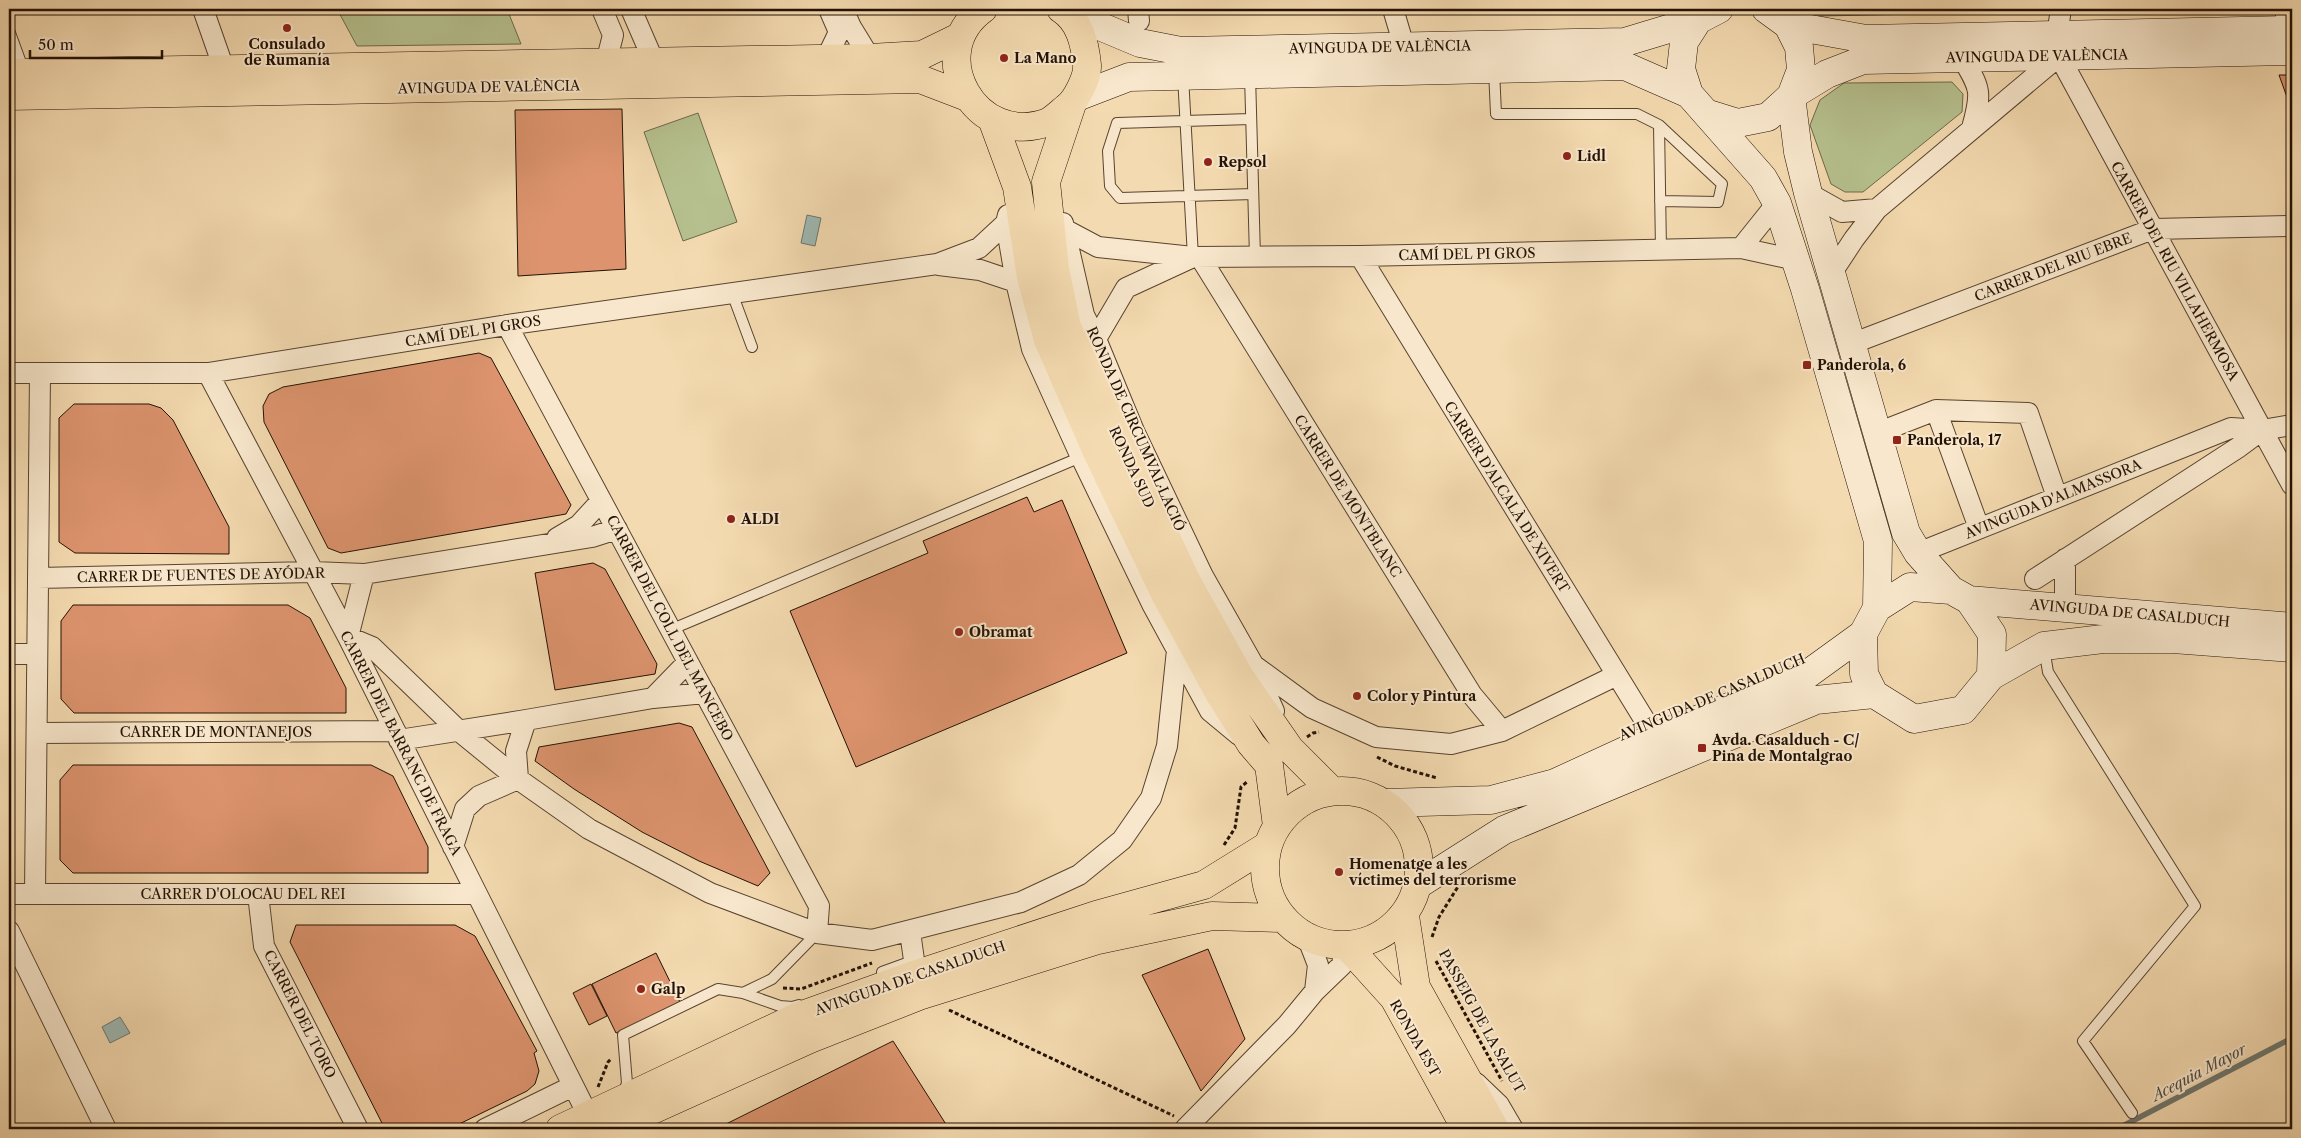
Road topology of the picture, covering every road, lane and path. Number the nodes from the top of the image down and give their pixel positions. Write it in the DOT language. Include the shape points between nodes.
graph roads {
  1 [pos="202,9"];
  2 [pos="602,9"];
  3 [pos="632,9"];
  4 [pos="829,9"];
  5 [pos="843,9"];
  6 [pos="1393,9"];
  7 [pos="1766,9"];
  8 [pos="1064,10"];
  9 [pos="1704,14"];
  10 [pos="972,17"];
  11 [pos="1788,25"];
  12 [pos="9,30"];
  13 [pos="2289,30"];
  14 [pos="2059,33"];
  15 [pos="1404,46"];
  16 [pos="870,58"];
  17 [pos="1962,58"];
  18 [pos="826,59"];
  19 [pos="606,62"];
  20 [pos="654,62"];
  21 [pos="1494,68"];
  22 [pos="224,69"];
  23 [pos="16,73"];
  24 [pos="1250,73"];
  25 [pos="1183,75"];
  26 [pos="1689,94"];
  27 [pos="9,96"];
  28 [pos="1791,96"];
  29 [pos="966,97"];
  30 [pos="1075,100"];
  31 [pos="1708,114"];
  32 [pos="992,119"];
  33 [pos="1251,119"];
  34 [pos="1185,121"];
  35 [pos="1659,125"];
  36 [pos="1972,128"];
  37 [pos="1046,182"];
  38 [pos="1017,186"];
  39 [pos="1808,193"];
  40 [pos="1253,194"];
  41 [pos="1190,196"];
  42 [pos="1660,201"];
  43 [pos="1777,203"];
  44 [pos="1877,209"];
  45 [pos="1006,223"];
  46 [pos="2292,226"];
  47 [pos="2152,229"];
  48 [pos="1066,230"];
  49 [pos="1741,248"];
  50 [pos="1661,250"];
  51 [pos="1360,256"];
  52 [pos="1197,257"];
  53 [pos="1255,257"];
  54 [pos="1796,260"];
  55 [pos="937,264"];
  56 [pos="1831,274"];
  57 [pos="1016,282"];
  58 [pos="732,293"];
  59 [pos="507,325"];
  60 [pos="1096,339"];
  61 [pos="1851,344"];
  62 [pos="752,347"];
  63 [pos="9,373"];
  64 [pos="40,373"];
  65 [pos="208,373"];
  66 [pos="1936,410"];
  67 [pos="2292,425"];
  68 [pos="2262,430"];
  69 [pos="1877,433"];
  70 [pos="2188,445"];
  71 [pos="1081,457"];
  72 [pos="2201,472"];
  73 [pos="2292,485"];
  74 [pos="2057,498"];
  75 [pos="601,501"];
  76 [pos="1980,528"];
  77 [pos="617,530"];
  78 [pos="551,542"];
  79 [pos="1918,553"];
  80 [pos="2065,559"];
  81 [pos="313,572"];
  82 [pos="364,574"];
  83 [pos="38,578"];
  84 [pos="2035,579"];
  85 [pos="1960,595"];
  86 [pos="1877,608"];
  87 [pos="2065,608"];
  88 [pos="2292,626"];
  89 [pos="670,630"];
  90 [pos="1863,634"];
  91 [pos="348,637"];
  92 [pos="2044,646"];
  93 [pos="2292,648"];
  94 [pos="1177,650"];
  95 [pos="9,654"];
  96 [pos="37,654"];
  97 [pos="688,662"];
  98 [pos="1254,666"];
  99 [pos="1617,676"];
  100 [pos="1991,676"];
  101 [pos="705,693"];
  102 [pos="1874,694"];
  103 [pos="653,698"];
  104 [pos="526,720"];
  105 [pos="459,731"];
  106 [pos="1502,731"];
  107 [pos="1321,732"];
  108 [pos="37,733"];
  109 [pos="397,735"];
  110 [pos="1655,737"];
  111 [pos="1251,744"];
  112 [pos="1290,749"];
  113 [pos="1374,756"];
  114 [pos="1269,766"];
  115 [pos="518,779"];
  116 [pos="1440,779"];
  117 [pos="1332,791"];
  118 [pos="1385,803"];
  119 [pos="1272,836"];
  120 [pos="453,847"];
  121 [pos="1222,849"];
  122 [pos="1462,882"];
  123 [pos="1419,884"];
  124 [pos="9,894"];
  125 [pos="35,894"];
  126 [pos="258,894"];
  127 [pos="477,894"];
  128 [pos="1096,915"];
  129 [pos="1405,916"];
  130 [pos="1282,918"];
  131 [pos="9,931"];
  132 [pos="910,932"];
  133 [pos="817,933"];
  134 [pos="1308,939"];
  135 [pos="1429,944"];
  136 [pos="1346,946"];
  137 [pos="962,948"];
  138 [pos="924,957"];
  139 [pos="1435,959"];
  140 [pos="875,962"];
  141 [pos="869,977"];
  142 [pos="777,988"];
  143 [pos="1314,991"];
  144 [pos="744,993"];
  145 [pos="919,996"];
  146 [pos="808,1001"];
  147 [pos="626,1047"];
  148 [pos="1453,1078"];
  149 [pos="1505,1086"];
  150 [pos="622,1100"];
  151 [pos="588,1108"];
  152 [pos="2132,1113"];
  153 [pos="1188,1126"];
  154 [pos="106,1129"];
  155 [pos="358,1129"];
  156 [pos="485,1129"];
  157 [pos="560,1129"];
  158 [pos="1450,1129"];
  159 [pos="1466,1129"];
  160 [pos="1495,1129"];
  161 [pos="1513,1129"];
  1 -- 22 [label="street"];
  2 -- 19 [label="street" via="613,35"];
  3 -- 20 [label="street"];
  4 -- 18 [label="street" via="839,32"];
  5 -- 16 [label="street"];
  6 -- 15 [label="street"];
  7 -- 11 [label="main road"];
  8 -- 15 [label="main road, AVINGUDA DE VALÈNCIA" via="1140,43 1181,50"];
  8 -- 30 [label="main road, RONDA SUD" via="1084,38 1088,68"];
  9 -- 15 [label="main road, AVINGUDA DE VALÈNCIA" via="1626,42"];
  9 -- 26 [label="main road" via="1684,42 1681,69"];
  10 -- 16 [label="main road, AVINGUDA DE VALÈNCIA" via="922,55"];
  10 -- 29 [label="main road" via="956,67"];
  11 -- 14 [label="main road, AVINGUDA DE VALÈNCIA" via="1866,39"];
  11 -- 28 [label="main road" via="1799,47 1801,70"];
  12 -- 23 [label="lane, AVINGUDA DE VALÈNCIA"];
  13 -- 14 [label="main road, AVINGUDA DE VALÈNCIA"];
  14 -- 17 [label="main road, AVINGUDA DE VALÈNCIA"];
  14 -- 36 [label="street"];
  14 -- 47 [label="street, CARRER DEL RIU VILLAHERMOSA"];
  16 -- 18 [label="main road, AVINGUDA DE VALÈNCIA"];
  17 -- 28 [label="main road, AVINGUDA DE VALÈNCIA" via="1863,60 1827,74"];
  17 -- 36 [label="street" via="1977,83 1980,100"];
  18 -- 20 [label="main road, AVINGUDA DE VALÈNCIA"];
  19 -- 20 [label="main road, AVINGUDA DE VALÈNCIA"];
  19 -- 22 [label="main road, AVINGUDA DE VALÈNCIA"];
  21 -- 24 [label="main road, AVINGUDA DE VALÈNCIA"];
  21 -- 26 [label="main road, AVINGUDA DE VALÈNCIA" via="1625,66"];
  21 -- 35 [label="lane" via="1496,114 1637,114"];
  22 -- 23 [label="main road, AVINGUDA DE VALÈNCIA"];
  24 -- 25 [label="main road, AVINGUDA DE VALÈNCIA"];
  24 -- 33 [label="lane"];
  25 -- 30 [label="main road, AVINGUDA DE VALÈNCIA" via="1129,77"];
  25 -- 34 [label="lane"];
  26 -- 31 [label="main road"];
  27 -- 29 [label="main road, AVINGUDA DE VALÈNCIA" via="920,79"];
  28 -- 31 [label="main road, AVINGUDA DE VALÈNCIA" via="1768,117 1738,123"];
  28 -- 39 [label="main road" via="1798,152"];
  29 -- 32 [label="main road"];
  30 -- 32 [label="main road" via="1049,121 1020,127"];
  30 -- 37 [label="main road, RONDA SUD"];
  31 -- 43 [label="main road" via="1763,178"];
  32 -- 38 [label="main road, RONDA SUD"];
  33 -- 34 [label="lane"];
  33 -- 40 [label="lane"];
  34 -- 41 [label="lane"];
  34 -- 41 [label="lane" via="1117,123 1108,151 1110,186 1120,198"];
  35 -- 42 [label="lane"];
  35 -- 42 [label="lane" via="1722,184 1718,202"];
  36 -- 44 [label="street"];
  37 -- 48 [label="street, RONDA DE CIRCUMVAL·LACIÓ"];
  37 -- 112 [label="main road, RONDA SUD" via="1055,269 1067,327 1187,582 1240,677"];
  38 -- 45 [label="street, RONDA SUD"];
  38 -- 111 [label="main road, RONDA SUD" via="1031,277 1048,340 1165,594"];
  39 -- 44 [label="street" via="1842,212"];
  39 -- 56 [label="main road"];
  40 -- 41 [label="lane"];
  40 -- 53 [label="lane"];
  41 -- 52 [label="lane"];
  42 -- 50 [label="lane"];
  43 -- 49 [label="street"];
  43 -- 54 [label="main road"];
  44 -- 56 [label="street"];
  45 -- 55 [label="street, CAMÍ DEL PI GROS" via="979,248"];
  45 -- 57 [label="street, RONDA SUD"];
  46 -- 47 [label="street, CARRER DEL RIU EBRE"];
  47 -- 61 [label="street, CARRER DEL RIU EBRE"];
  47 -- 68 [label="street, CARRER DEL RIU VILLAHERMOSA"];
  48 -- 52 [label="street, CAMÍ DEL PI GROS" via="1098,248"];
  48 -- 60 [label="street, RONDA DE CIRCUMVAL·LACIÓ" via="1084,315"];
  49 -- 50 [label="street, CAMÍ DEL PI GROS"];
  49 -- 54 [label="street, CAMÍ DEL PI GROS"];
  50 -- 51 [label="street, CAMÍ DEL PI GROS"];
  51 -- 53 [label="street, CAMÍ DEL PI GROS"];
  51 -- 99 [label="street, CARRER D'ALCALÀ DE XIVERT"];
  52 -- 53 [label="street, CAMÍ DEL PI GROS"];
  52 -- 60 [label="street, CAMÍ DEL PI GROS" via="1126,288"];
  52 -- 106 [label="street, CARRER DE MONTBLANC" via="1472,696"];
  54 -- 86 [label="main road" via="1878,541"];
  55 -- 57 [label="street, CAMÍ DEL PI GROS" via="980,270"];
  55 -- 58 [label="street, CAMÍ DEL PI GROS"];
  56 -- 61 [label="main road"];
  57 -- 71 [label="street, RONDA SUD" via="1032,349"];
  58 -- 59 [label="street, CAMÍ DEL PI GROS"];
  58 -- 62 [label="lane"];
  59 -- 65 [label="street, CAMÍ DEL PI GROS"];
  59 -- 75 [label="street, CARRER DEL COLL DEL MANCEBO"];
  60 -- 98 [label="street, RONDA DE CIRCUMVAL·LACIÓ" via="1134,431 1203,576"];
  61 -- 69 [label="main road"];
  63 -- 64 [label="street, CAMÍ DEL PI GROS"];
  64 -- 65 [label="street, CAMÍ DEL PI GROS"];
  64 -- 83 [label="street"];
  65 -- 81 [label="street, CARRER DEL BARRANC DE FRAGA"];
  66 -- 69 [label="street"];
  66 -- 74 [label="street" via="2028,414"];
  66 -- 76 [label="street"];
  67 -- 68 [label="street, AVINGUDA D'ALMASSORA"];
  68 -- 70 [label="street, AVINGUDA D'ALMASSORA" via="2231,428"];
  68 -- 72 [label="street, AVINGUDA D'ALMASSORA"];
  68 -- 73 [label="street, CARRER DEL RIU VILLAHERMOSA"];
  69 -- 79 [label="main road" via="1906,533"];
  70 -- 72 [label="street"];
  70 -- 74 [label="street, AVINGUDA D'ALMASSORA"];
  71 -- 89 [label="lane"];
  71 -- 94 [label="street, RONDA SUD"];
  72 -- 80 [label="street, AVINGUDA D'ALMASSORA"];
  74 -- 76 [label="street, AVINGUDA D'ALMASSORA"];
  75 -- 77 [label="street, CARRER DEL COLL DEL MANCEBO"];
  75 -- 78 [label="street, CARRER DE FUENTES DE AYÓDAR" via="579,526"];
  76 -- 79 [label="street, AVINGUDA D'ALMASSORA"];
  77 -- 78 [label="street, CARRER DE FUENTES DE AYÓDAR"];
  77 -- 89 [label="street, CARRER DEL COLL DEL MANCEBO"];
  78 -- 82 [label="street, CARRER DE FUENTES DE AYÓDAR"];
  79 -- 85 [label="main road"];
  80 -- 84 [label="street, AVINGUDA D'ALMASSORA"];
  80 -- 87 [label="street"];
  81 -- 82 [label="street, CARRER DE FUENTES DE AYÓDAR"];
  81 -- 83 [label="street, CARRER DE FUENTES DE AYÓDAR"];
  81 -- 91 [label="street, CARRER DEL BARRANC DE FRAGA"];
  82 -- 91 [label="street"];
  83 -- 96 [label="street"];
  85 -- 86 [label="main road" via="1910,588"];
  85 -- 87 [label="main road, AVINGUDA DE CASALDUCH"];
  85 -- 100 [label="main road" via="1992,634"];
  86 -- 90 [label="main road"];
  87 -- 88 [label="main road, AVINGUDA DE CASALDUCH"];
  89 -- 97 [label="street, CARRER DEL COLL DEL MANCEBO"];
  90 -- 102 [label="main road" via="1864,674"];
  90 -- 110 [label="main road, AVINGUDA DE CASALDUCH" via="1805,676"];
  91 -- 105 [label="street" via="372,647"];
  91 -- 109 [label="street, CARRER DEL BARRANC DE FRAGA"];
  92 -- 93 [label="main road, AVINGUDA DE CASALDUCH" via="2103,639 2173,638"];
  92 -- 100 [label="main road, AVINGUDA DE CASALDUCH"];
  92 -- 152 [label="lane" via="2048,672 2196,906 2083,1041"];
  94 -- 111 [label="street, RONDA SUD" via="1210,711"];
  94 -- 132 [label="street" via="1167,746 1151,798 1122,840 1080,876 1021,902"];
  95 -- 96 [label="street"];
  96 -- 108 [label="street"];
  97 -- 101 [label="street, CARRER DEL COLL DEL MANCEBO"];
  97 -- 103 [label="street"];
  98 -- 106 [label="street, RONDA DE CIRCUMVAL·LACIÓ" via="1312,708 1376,737 1451,744"];
  98 -- 112 [label="street, RONDA DE CIRCUMVAL·LACIÓ"];
  99 -- 106 [label="street, RONDA DE CIRCUMVAL·LACIÓ"];
  99 -- 110 [label="street, CARRER D'ALCALÀ DE XIVERT"];
  100 -- 102 [label="main road" via="1963,710 1914,719"];
  101 -- 103 [label="street, CARRER DE MONTANEJOS"];
  101 -- 133 [label="street, CARRER DEL COLL DEL MANCEBO" via="819,906"];
  102 -- 123 [label="main road" via="1816,700 1504,830"];
  103 -- 104 [label="street, CARRER DE MONTANEJOS"];
  104 -- 105 [label="street, CARRER DE MONTANEJOS"];
  104 -- 115 [label="street" via="516,751"];
  105 -- 109 [label="street, CARRER DE MONTANEJOS"];
  105 -- 115 [label="street"];
  107 -- 112 [label="path" via="1313,732"];
  108 -- 109 [label="street, CARRER DE MONTANEJOS"];
  108 -- 125 [label="street"];
  109 -- 120 [label="street, CARRER DEL BARRANC DE FRAGA"];
  110 -- 118 [label="main road, AVINGUDA DE CASALDUCH" via="1555,783 1510,796 1491,800"];
  111 -- 114 [label="main road, RONDA SUD"];
  112 -- 117 [label="main road, RONDA SUD"];
  113 -- 116 [label="path" via="1395,766"];
  114 -- 119 [label="main road"];
  114 -- 121 [label="path" via="1241,787 1235,828"];
  115 -- 120 [label="street" via="479,796 465,809"];
  115 -- 133 [label="street" via="589,829 701,888"];
  117 -- 118 [label="main road" via="1356,792"];
  117 -- 119 [label="main road" via="1299,803"];
  118 -- 123 [label="main road" via="1408,826 1412,835 1419,854"];
  119 -- 128 [label="main road, AVINGUDA DE CASALDUCH" via="1204,885"];
  119 -- 130 [label="main road" via="1265,882"];
  120 -- 127 [label="street, CARRER DEL BARRANC DE FRAGA"];
  122 -- 135 [label="path, PASSEIG DE LA SALUT" via="1439,918"];
  123 -- 129 [label="main road"];
  124 -- 125 [label="street, CARRER D'OLOCAU DEL REI"];
  125 -- 126 [label="street, CARRER D'OLOCAU DEL REI"];
  126 -- 127 [label="street, CARRER D'OLOCAU DEL REI"];
  126 -- 155 [label="street, CARRER DEL TORO" via="264,946"];
  127 -- 151 [label="street, CARRER DEL BARRANC DE FRAGA"];
  128 -- 137 [label="lane"];
  128 -- 150 [label="main road, AVINGUDA DE CASALDUCH" via="797,1017"];
  129 -- 136 [label="main road" via="1378,938"];
  129 -- 148 [label="main road, RONDA EST" via="1416,987"];
  130 -- 134 [label="main road"];
  130 -- 145 [label="main road, AVINGUDA DE CASALDUCH" via="1212,916 1098,940"];
  131 -- 154 [label="street"];
  132 -- 133 [label="street" via="872,940"];
  132 -- 138 [label="street"];
  133 -- 144 [label="lane" via="772,979"];
  134 -- 136 [label="main road"];
  134 -- 143 [label="street" via="1318,965"];
  136 -- 143 [label="street" via="1342,965"];
  136 -- 148 [label="main road, RONDA EST" via="1394,998"];
  138 -- 141 [label="lane"];
  139 -- 149 [label="path, PASSEIG DE LA SALUT"];
  140 -- 142 [label="path" via="801,989"];
  143 -- 153 [label="street" via="1287,1026"];
  144 -- 146 [label="lane" via="786,1007"];
  144 -- 147 [label="lane" via="718,989 623,1034"];
  145 -- 151 [label="main road, AVINGUDA DE CASALDUCH" via="810,1039"];
  145 -- 153 [label="path"];
  147 -- 150 [label="lane" via="628,1083"];
  147 -- 151 [label="path" via="608,1062"];
  148 -- 158 [label="street, RONDA EST"];
  148 -- 159 [label="main road, RONDA EST"];
  148 -- 160 [label="main road, RONDA EST"];
  148 -- 161 [label="street, RONDA EST" via="1500,1105"];
  150 -- 151 [label="main road, AVINGUDA DE CASALDUCH"];
  151 -- 156 [label="street, AVINGUDA DE CASALDUCH"];
  151 -- 157 [label="main road, AVINGUDA DE CASALDUCH"];
}
